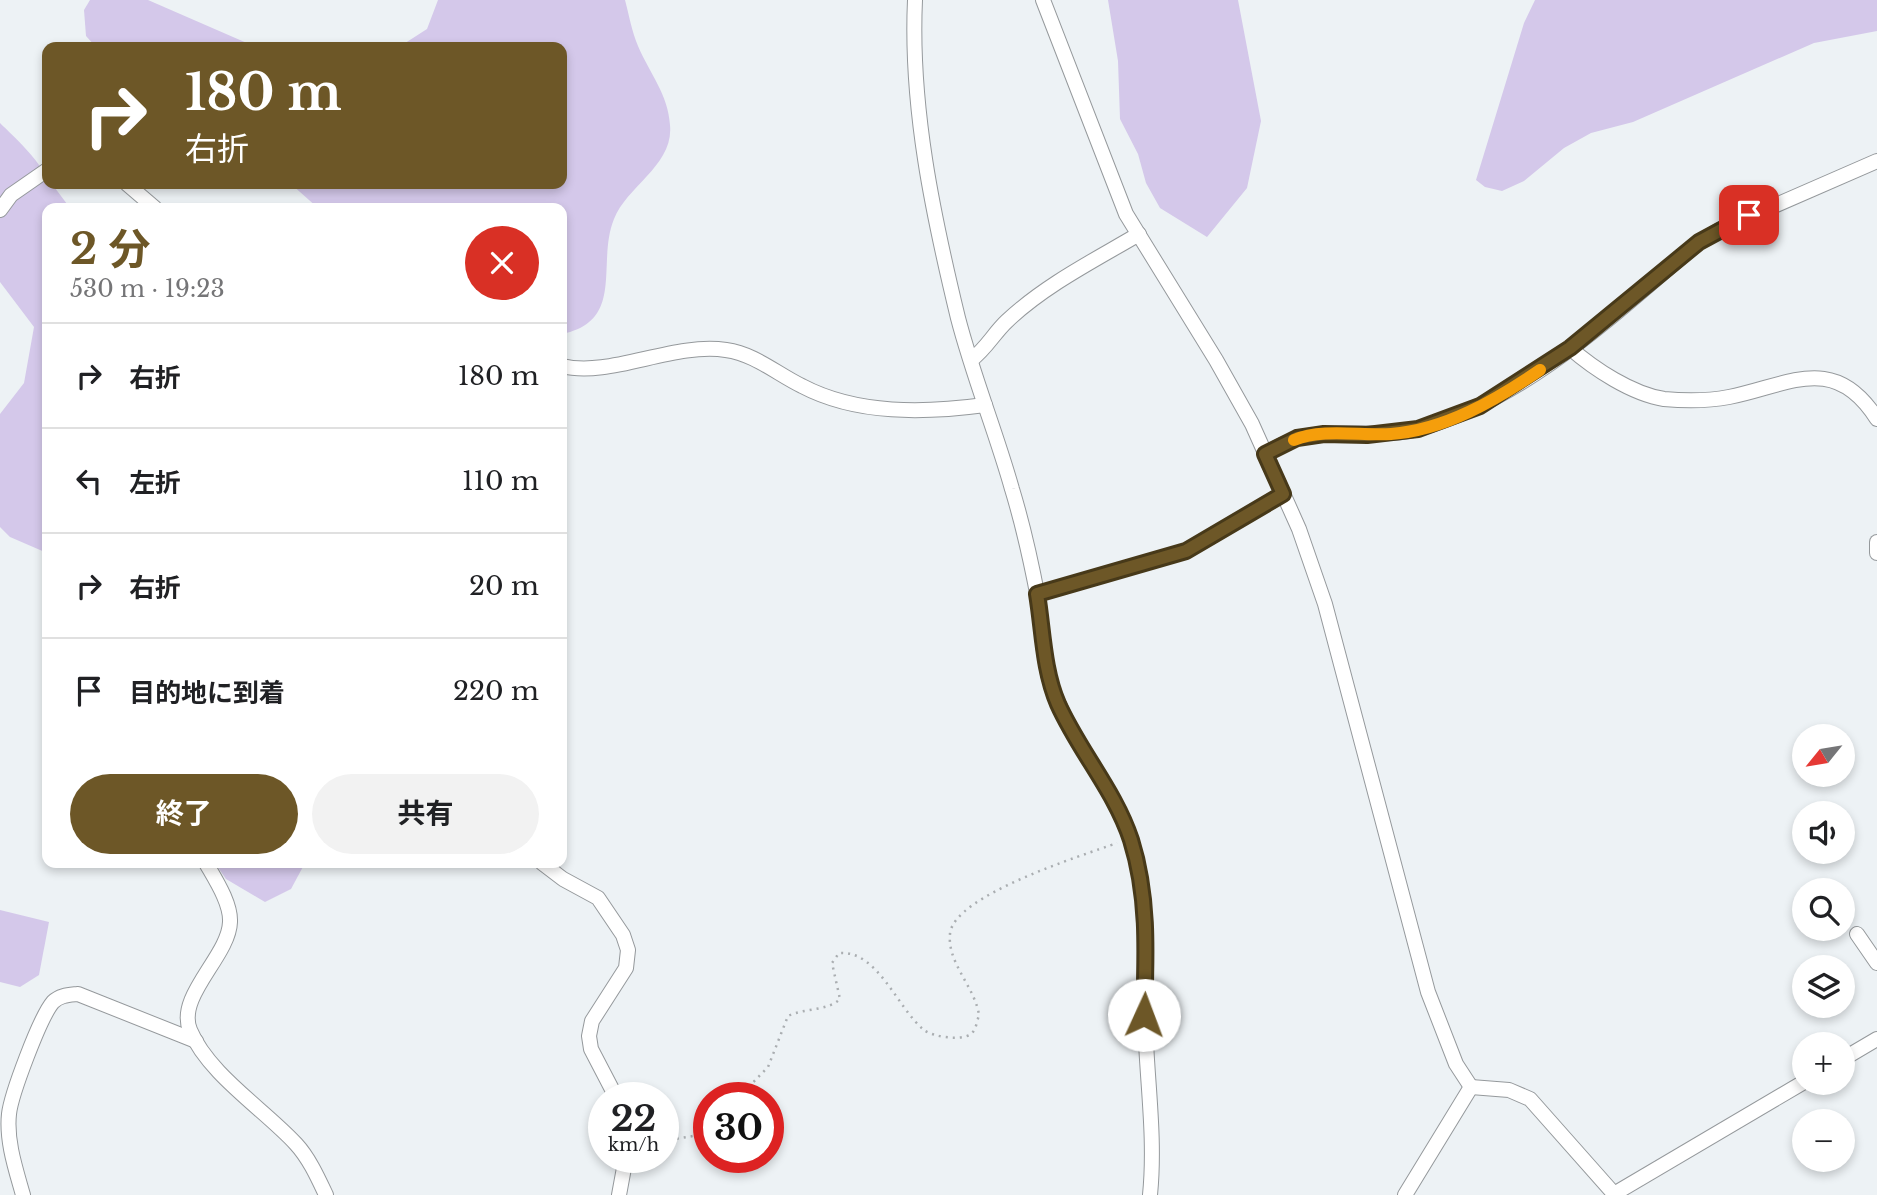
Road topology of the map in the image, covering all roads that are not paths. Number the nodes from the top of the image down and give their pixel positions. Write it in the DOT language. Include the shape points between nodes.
graph roads {
  1 [pos="915,0"];
  2 [pos="1043,0"];
  3 [pos="1877,161"];
  4 [pos="42,173"];
  5 [pos="133,189"];
  6 [pos="149,203"];
  7 [pos="0,211"];
  8 [pos="1139,234"];
  9 [pos="1570,348"];
  10 [pos="971,360"];
  11 [pos="567,366"];
  12 [pos="985,405"];
  13 [pos="1877,419"];
  14 [pos="1265,454"];
  15 [pos="1283,494"];
  16 [pos="1877,542"];
  17 [pos="1877,553"];
  18 [pos="1037,594"];
  19 [pos="208,868"];
  20 [pos="549,868"];
  21 [pos="1857,934"];
  22 [pos="1877,963"];
  23 [pos="1877,1039"];
  24 [pos="196,1041"];
  25 [pos="1855,1052"];
  26 [pos="608,1082"];
  27 [pos="1471,1087"];
  28 [pos="1792,1089"];
  29 [pos="623,1173"];
  30 [pos="23,1195"];
  31 [pos="326,1195"];
  32 [pos="619,1195"];
  33 [pos="1150,1195"];
  34 [pos="1405,1195"];
  35 [pos="1615,1195"];
  1 -- 10 [label="street" via="916,82 929,189"];
  2 -- 8 [label="street" via="1126,214"];
  3 -- 9 [label="street" via="1718,230"];
  4 -- 7 [label="street" via="11,195"];
  5 -- 6 [label="street"];
  8 -- 10 [label="street" via="1029,303"];
  8 -- 14 [label="street" via="1216,360"];
  9 -- 13 [label="street" via="1635,389 1662,398 1713,400 1804,377 1821,378 1858,396"];
  9 -- 14 [label="street" via="1525,380 1451,419 1395,434 1297,438"];
  10 -- 12 [label="street"];
  11 -- 12 [label="street" via="590,368 694,349 726,349 774,368 827,398 863,406 945,410"];
  12 -- 18 [label="street" via="1012,488"];
  14 -- 15 [label="street"];
  15 -- 18 [label="street" via="1186,551"];
  15 -- 27 [label="street" via="1325,604 1428,992 1456,1065"];
  16 -- 17 [label="street"];
  18 -- 33 [label="street" via="1048,675 1058,704 1118,808 1130,838 1146,915"];
  19 -- 24 [label="street" via="230,919 223,946 189,1011 189,1028"];
  20 -- 26 [label="street" via="598,898 614,918 628,950 626,968 592,1021 589,1036"];
  21 -- 22 [label="street"];
  23 -- 25 [label="street"];
  24 -- 30 [label="street" via="78,994 53,1002 9,1113"];
  24 -- 31 [label="street" via="222,1073 295,1143"];
  27 -- 34 [label="street"];
  27 -- 35 [label="street" via="1509,1090 1530,1099"];
  28 -- 35 [label="street"];
  29 -- 32 [label="street"];
}
